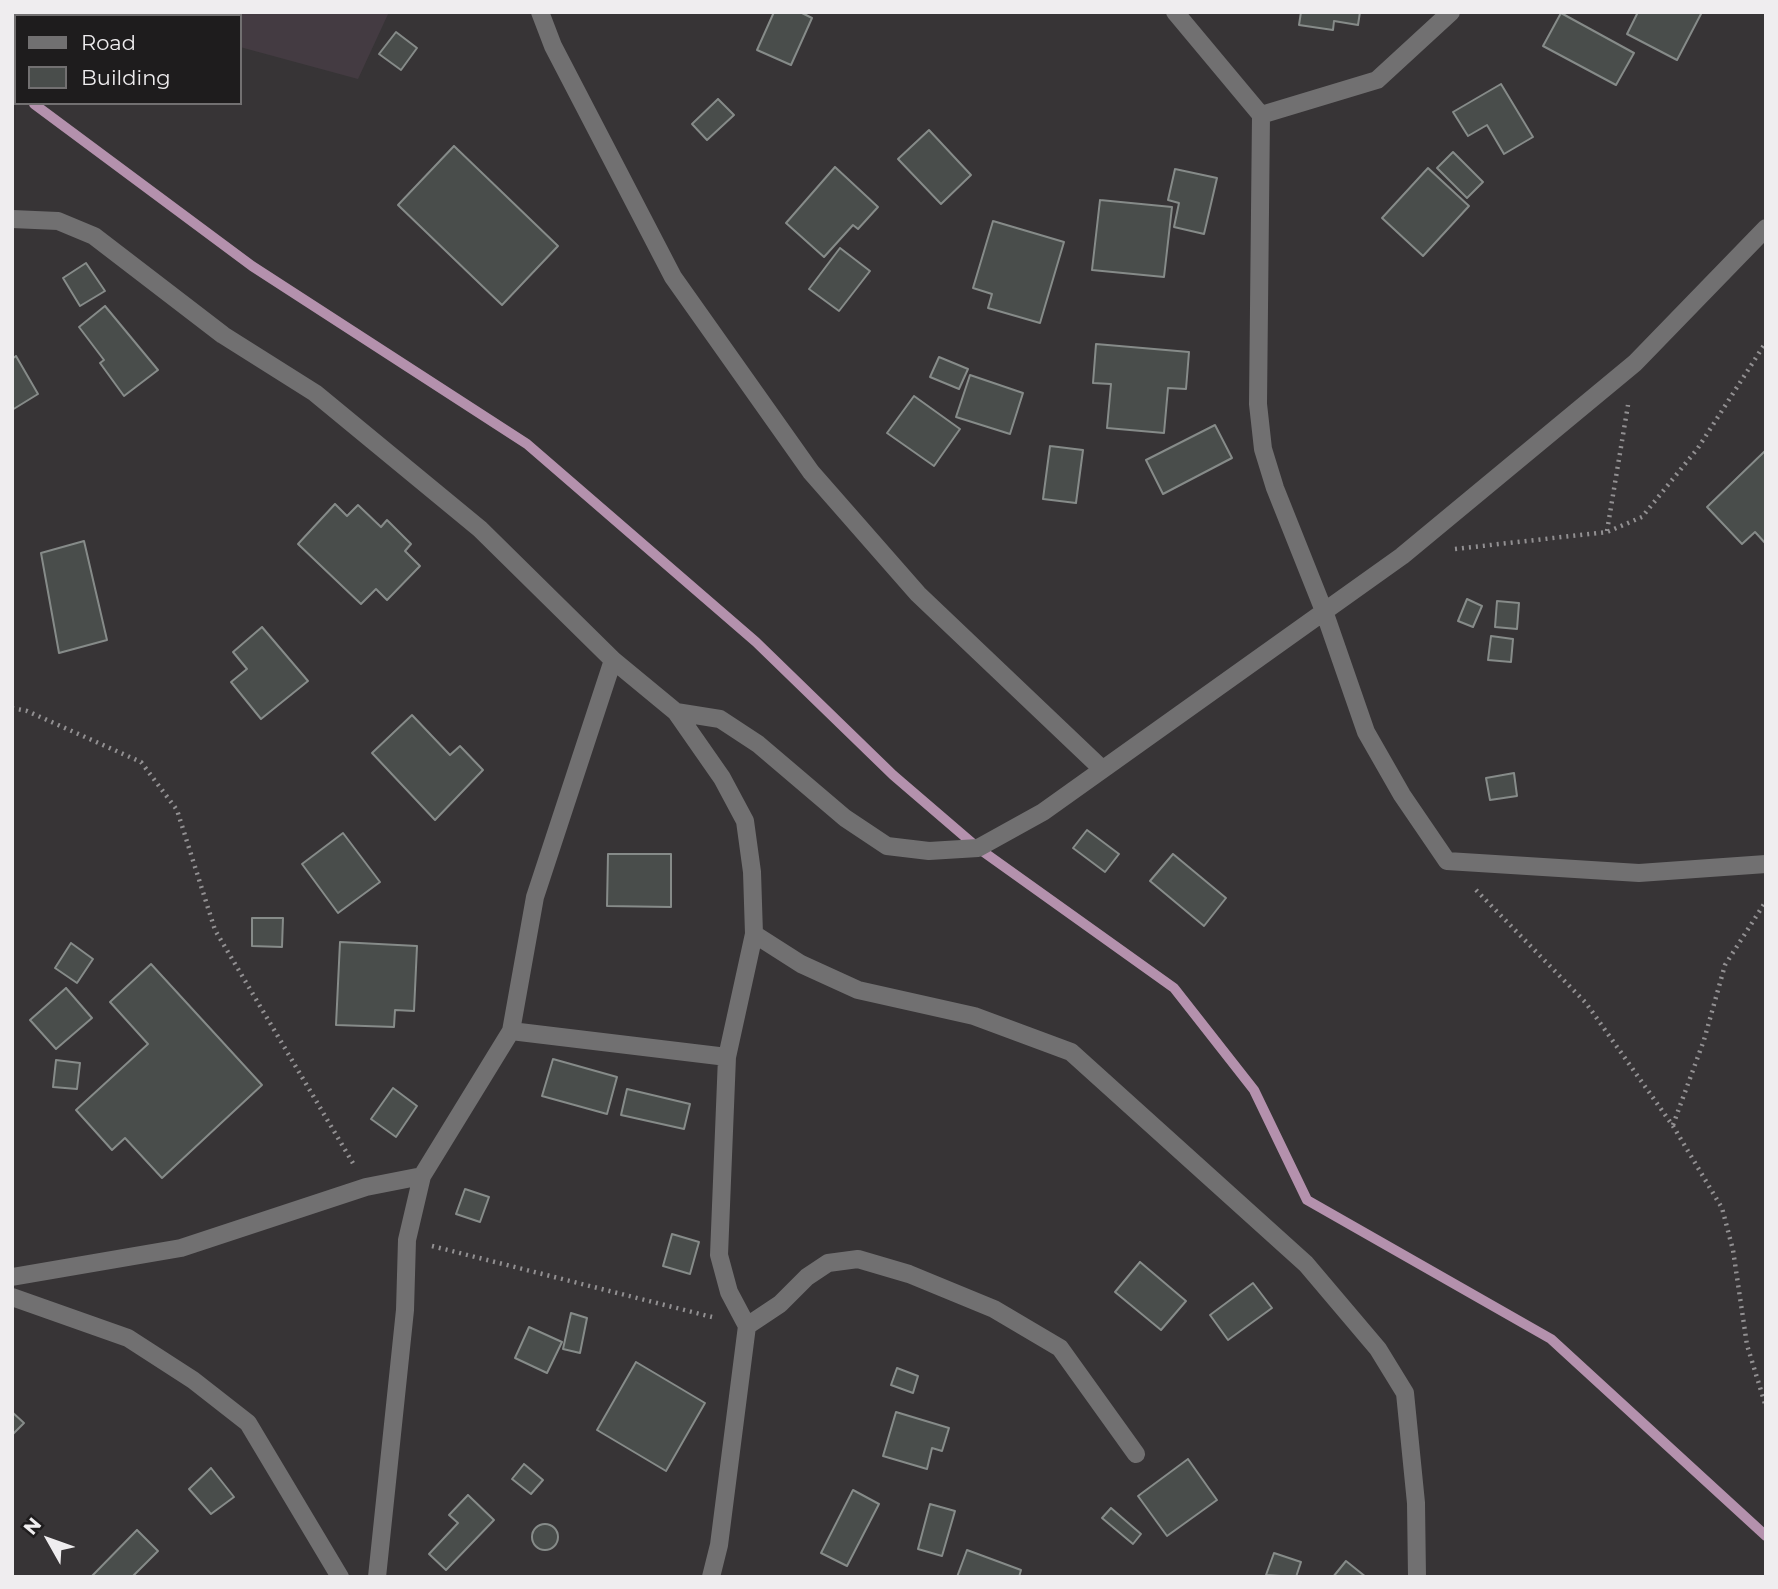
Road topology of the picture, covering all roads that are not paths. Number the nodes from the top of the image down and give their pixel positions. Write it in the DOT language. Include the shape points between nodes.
graph roads {
  1 [pos="540,12"];
  2 [pos="1175,12"];
  3 [pos="1451,12"];
  4 [pos="1261,115"];
  5 [pos="12,219"];
  6 [pos="1766,228"];
  7 [pos="1324,611"];
  8 [pos="613,660"];
  9 [pos="676,712"];
  10 [pos="1101,768"];
  11 [pos="1766,864"];
  12 [pos="754,934"];
  13 [pos="511,1031"];
  14 [pos="727,1057"];
  15 [pos="422,1177"];
  16 [pos="12,1278"];
  17 [pos="12,1297"];
  18 [pos="747,1326"];
  19 [pos="1136,1454"];
  20 [pos="340,1577"];
  21 [pos="377,1577"];
  22 [pos="711,1577"];
  23 [pos="1417,1577"];
  1 -- 10 [label="street" via="559,58 673,277 811,472 918,594"];
  2 -- 4 [label="street"];
  3 -- 4 [label="street" via="1377,80"];
  4 -- 7 [label="street" via="1258,404 1263,449"];
  5 -- 8 [label="street" via="58,221 94,236 223,335 315,393 480,529"];
  6 -- 7 [label="street" via="1635,363 1402,556"];
  7 -- 10 [label="street"];
  7 -- 11 [label="street" via="1366,732 1447,861 1639,873"];
  8 -- 9 [label="street"];
  8 -- 13 [label="street" via="535,897"];
  9 -- 10 [label="street" via="720,719 887,846 929,851 978,848 1043,812"];
  9 -- 12 [label="street" via="746,821"];
  12 -- 14 [label="street"];
  12 -- 23 [label="street" via="801,964 858,990 974,1016 1071,1052 1306,1264 1378,1349 1405,1393 1416,1503"];
  13 -- 14 [label="street"];
  13 -- 15 [label="street"];
  14 -- 18 [label="street" via="719,1255 729,1292"];
  15 -- 16 [label="street" via="366,1187 181,1248"];
  15 -- 21 [label="street" via="407,1240 405,1310"];
  17 -- 20 [label="street" via="128,1338 248,1423"];
  18 -- 19 [label="street" via="828,1264 858,1259 909,1274 994,1309 1060,1348"];
  18 -- 22 [label="street"];
}
